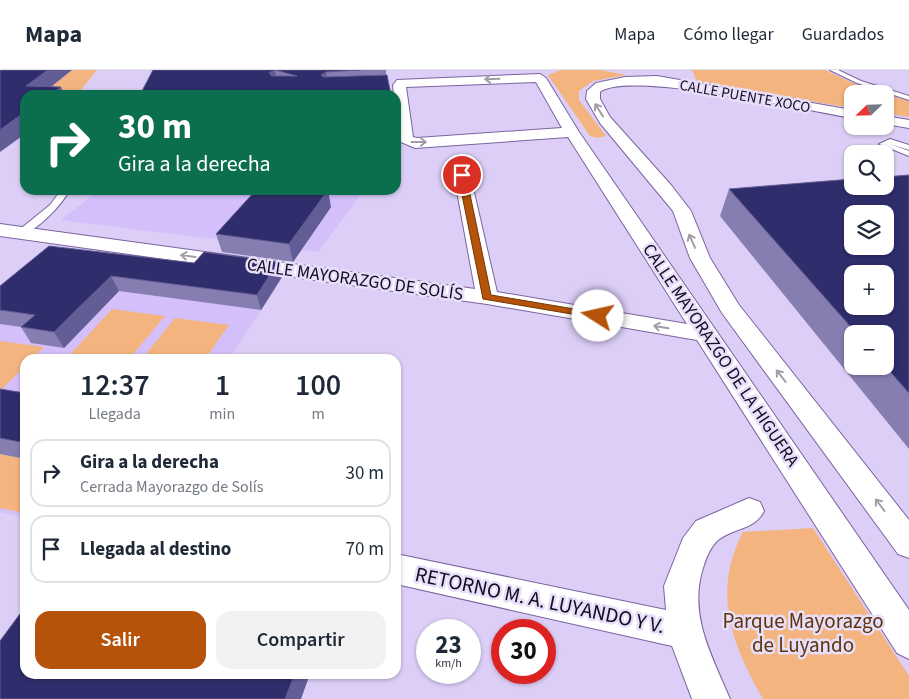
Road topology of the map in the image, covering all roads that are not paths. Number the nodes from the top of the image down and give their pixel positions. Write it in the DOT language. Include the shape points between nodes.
graph roads {
  1 [pos="608,70"];
  2 [pos="833,70"];
  3 [pos="543,74"];
  4 [pos="672,83"];
  5 [pos="396,90"];
  6 [pos="909,98"];
  7 [pos="844,113"];
  8 [pos="401,117"];
  9 [pos="894,122"];
  10 [pos="909,124"];
  11 [pos="572,132"];
  12 [pos="909,148"];
  13 [pos="909,154"];
  14 [pos="462,175"];
  15 [pos="62,195"];
  16 [pos="0,230"];
  17 [pos="22,232"];
  18 [pos="487,297"];
  19 [pos="709,335"];
  20 [pos="749,511"];
  21 [pos="909,544"];
  22 [pos="401,570"];
  23 [pos="684,631"];
  24 [pos="909,640"];
  25 [pos="710,699"];
  1 -- 4 [label="street, CALLE PUENTE XOCO"];
  2 -- 6 [label="lane"];
  3 -- 5 [label="street, one-way" via="409,82 399,85"];
  3 -- 11 [label="street, CALLE MAYORAZGO DE LA HIGUERA"];
  4 -- 7 [label="street, CALLE PUENTE XOCO"];
  21 -- 4 [label="street, one-way" via="730,308 700,258 673,198 604,119 593,100 597,89 615,82 642,79"];
  8 -- 11 [label="street, one-way" via="409,142"];
  9 -- 10 [label="street"];
  11 -- 19 [label="street, CALLE MAYORAZGO DE LA HIGUERA"];
  12 -- 13 [label="lane" via="890,141 883,144"];
  14 -- 18 [label="street"];
  15 -- 17 [label="lane" via="52,208"];
  16 -- 17 [label="street, CALLE MAYORAZGO DE SOLÍS"];
  18 -- 17 [label="street, CALLE MAYORAZGO DE SOLÍS, one-way"];
  19 -- 18 [label="street, CALLE MAYORAZGO DE SOLÍS, one-way"];
  19 -- 24 [label="street, CALLE MAYORAZGO DE LA HIGUERA"];
  20 -- 23 [label="street, RETORNO M. A. LUYANDO Y V." via="707,531 694,548 681,586"];
  22 -- 23 [label="street, RETORNO M. A. LUYANDO Y V."];
  23 -- 25 [label="street, RETORNO M. A. LUYANDO Y V."];
}
